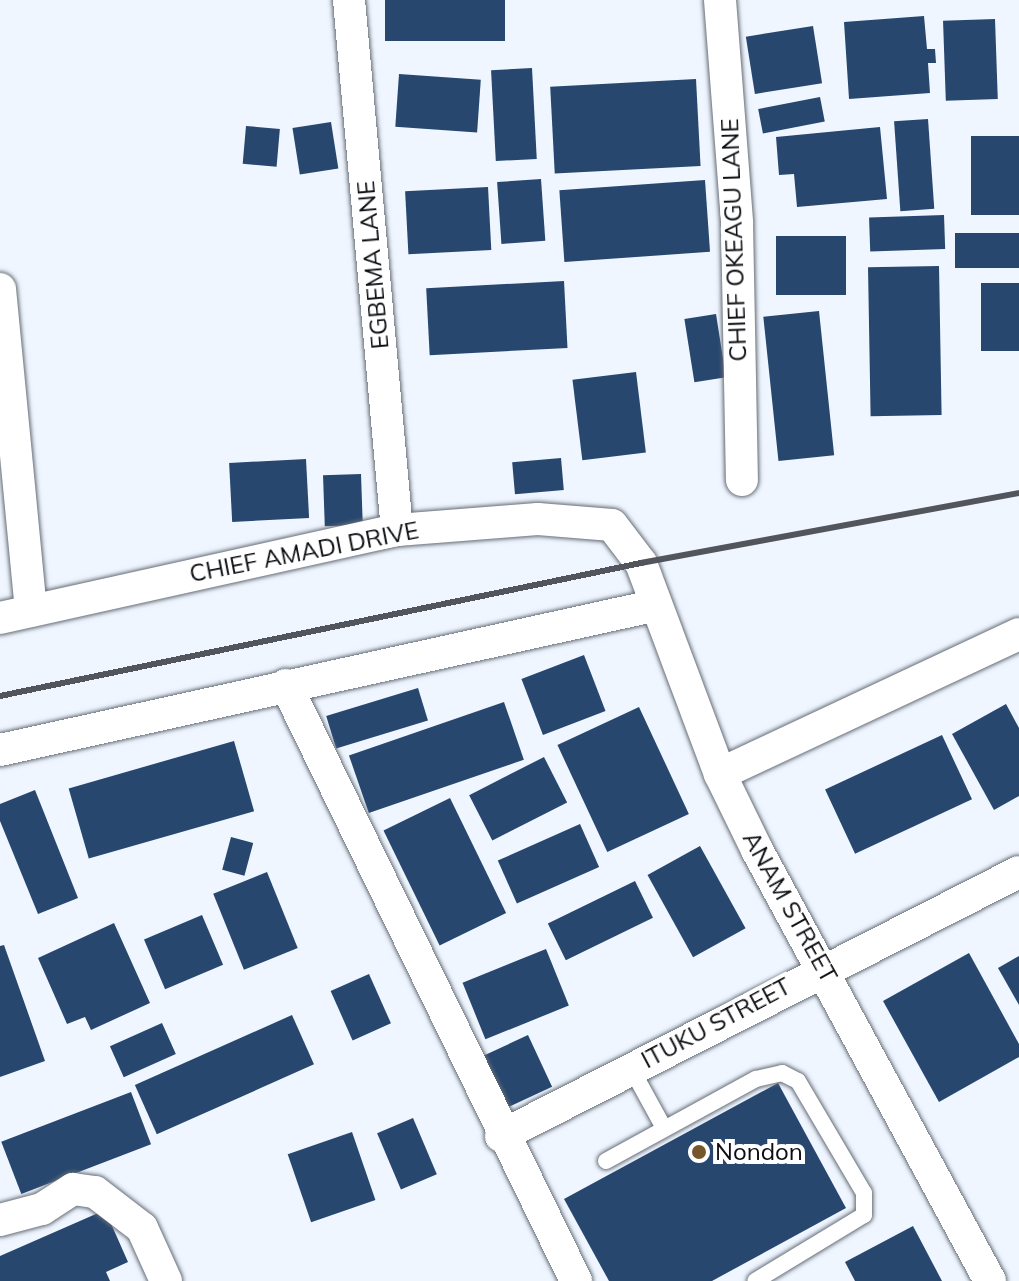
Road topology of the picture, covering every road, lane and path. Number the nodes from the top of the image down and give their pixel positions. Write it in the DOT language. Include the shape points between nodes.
graph roads {
  1 [pos="349,0"];
  2 [pos="720,0"];
  3 [pos="0,289"];
  4 [pos="742,480"];
  5 [pos="612,525"];
  6 [pos="397,530"];
  7 [pos="653,606"];
  8 [pos="15,614"];
  9 [pos="1019,634"];
  10 [pos="286,685"];
  11 [pos="0,750"];
  12 [pos="720,774"];
  13 [pos="1019,872"];
  14 [pos="823,967"];
  15 [pos="631,1068"];
  16 [pos="664,1128"];
  17 [pos="501,1136"];
  18 [pos="606,1161"];
  19 [pos="0,1220"];
  20 [pos="166,1281"];
  21 [pos="576,1281"];
  22 [pos="755,1281"];
  23 [pos="990,1281"];
  1 -- 6 [label="street, EGBEMA LANE"];
  2 -- 4 [label="street, CHIEF OKEAGU LANE" via="737,223"];
  3 -- 8 [label="street"];
  5 -- 6 [label="street, CHIEF AMADI DRIVE" via="538,519"];
  5 -- 7 [label="street, ANAM STREET" via="641,563"];
  6 -- 8 [label="street, CHIEF AMADI DRIVE"];
  7 -- 10 [label="street"];
  7 -- 12 [label="street, ANAM STREET"];
  9 -- 12 [label="street"];
  10 -- 11 [label="street"];
  10 -- 17 [label="street"];
  12 -- 14 [label="street, ANAM STREET"];
  13 -- 14 [label="street, ITUKU STREET"];
  14 -- 15 [label="street, ITUKU STREET"];
  14 -- 23 [label="street, ANAM STREET"];
  15 -- 16 [label="lane"];
  15 -- 17 [label="street, ITUKU STREET"];
  16 -- 18 [label="lane"];
  16 -- 22 [label="lane" via="756,1079 782,1073 806,1090 864,1193 864,1215"];
  17 -- 21 [label="street"];
  19 -- 20 [label="street" via="42,1209 73,1189 95,1192 142,1228"];
}
